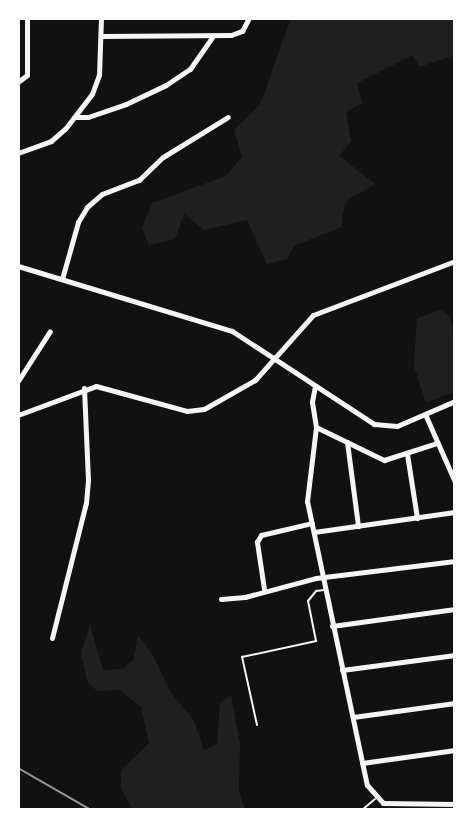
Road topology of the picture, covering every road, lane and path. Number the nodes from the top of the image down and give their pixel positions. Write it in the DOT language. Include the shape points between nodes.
graph roads {
  1 [pos="27,18"];
  2 [pos="101,18"];
  3 [pos="249,18"];
  4 [pos="102,36"];
  5 [pos="213,36"];
  6 [pos="18,82"];
  7 [pos="75,117"];
  8 [pos="228,117"];
  9 [pos="18,153"];
  10 [pos="455,261"];
  11 [pos="18,266"];
  12 [pos="62,279"];
  13 [pos="50,332"];
  14 [pos="275,358"];
  15 [pos="18,381"];
  16 [pos="315,386"];
  17 [pos="84,388"];
  18 [pos="455,401"];
  19 [pos="425,414"];
  20 [pos="18,415"];
  21 [pos="316,427"];
  22 [pos="347,442"];
  23 [pos="437,443"];
  24 [pos="407,454"];
  25 [pos="455,482"];
  26 [pos="455,512"];
  27 [pos="417,518"];
  28 [pos="312,523"];
  29 [pos="358,526"];
  30 [pos="314,532"];
  31 [pos="455,561"];
  32 [pos="322,579"];
  33 [pos="264,589"];
  34 [pos="324,590"];
  35 [pos="221,599"];
  36 [pos="455,609"];
  37 [pos="332,626"];
  38 [pos="52,638"];
  39 [pos="455,655"];
  40 [pos="342,670"];
  41 [pos="455,704"];
  42 [pos="353,717"];
  43 [pos="256,725"];
  44 [pos="455,750"];
  45 [pos="362,763"];
  46 [pos="375,799"];
  47 [pos="455,804"];
  48 [pos="362,810"];
  1 -- 6 [label="street" via="27,75"];
  2 -- 4 [label="street"];
  3 -- 5 [label="street" via="242,31"];
  4 -- 5 [label="street"];
  4 -- 7 [label="street" via="99,75 92,94"];
  5 -- 7 [label="street" via="190,69 166,85 126,104 88,117"];
  7 -- 9 [label="street" via="51,141"];
  8 -- 12 [label="street" via="163,157 139,180 102,194 87,207 78,222"];
  10 -- 14 [label="street" via="321,311 302,324"];
  11 -- 12 [label="street"];
  12 -- 14 [label="street" via="207,320"];
  13 -- 15 [label="street"];
  14 -- 16 [label="street"];
  14 -- 17 [label="street" via="255,380 204,409 166,407 110,387"];
  16 -- 19 [label="street" via="363,418 385,427"];
  16 -- 21 [label="street" via="312,402"];
  17 -- 20 [label="street"];
  17 -- 38 [label="street" via="87,492"];
  18 -- 19 [label="street"];
  19 -- 23 [label="street"];
  21 -- 22 [label="street"];
  21 -- 28 [label="street" via="306,486"];
  22 -- 24 [label="street" via="384,460"];
  22 -- 29 [label="street"];
  23 -- 24 [label="street"];
  23 -- 25 [label="street"];
  24 -- 27 [label="street"];
  26 -- 27 [label="street"];
  27 -- 29 [label="street"];
  28 -- 30 [label="street"];
  28 -- 33 [label="street" via="261,535 257,542"];
  29 -- 30 [label="street"];
  30 -- 32 [label="street"];
  31 -- 32 [label="street"];
  32 -- 33 [label="street"];
  32 -- 34 [label="street"];
  33 -- 35 [label="street" via="245,597"];
  34 -- 37 [label="street"];
  34 -- 43 [label="lane" via="316,591 308,601 316,641 242,657"];
  36 -- 37 [label="street"];
  37 -- 40 [label="street"];
  39 -- 40 [label="street"];
  40 -- 42 [label="street"];
  41 -- 42 [label="street"];
  42 -- 45 [label="street"];
  44 -- 45 [label="street"];
  45 -- 46 [label="street"];
  46 -- 47 [label="street" via="390,804"];
  46 -- 48 [label="lane"];
}
